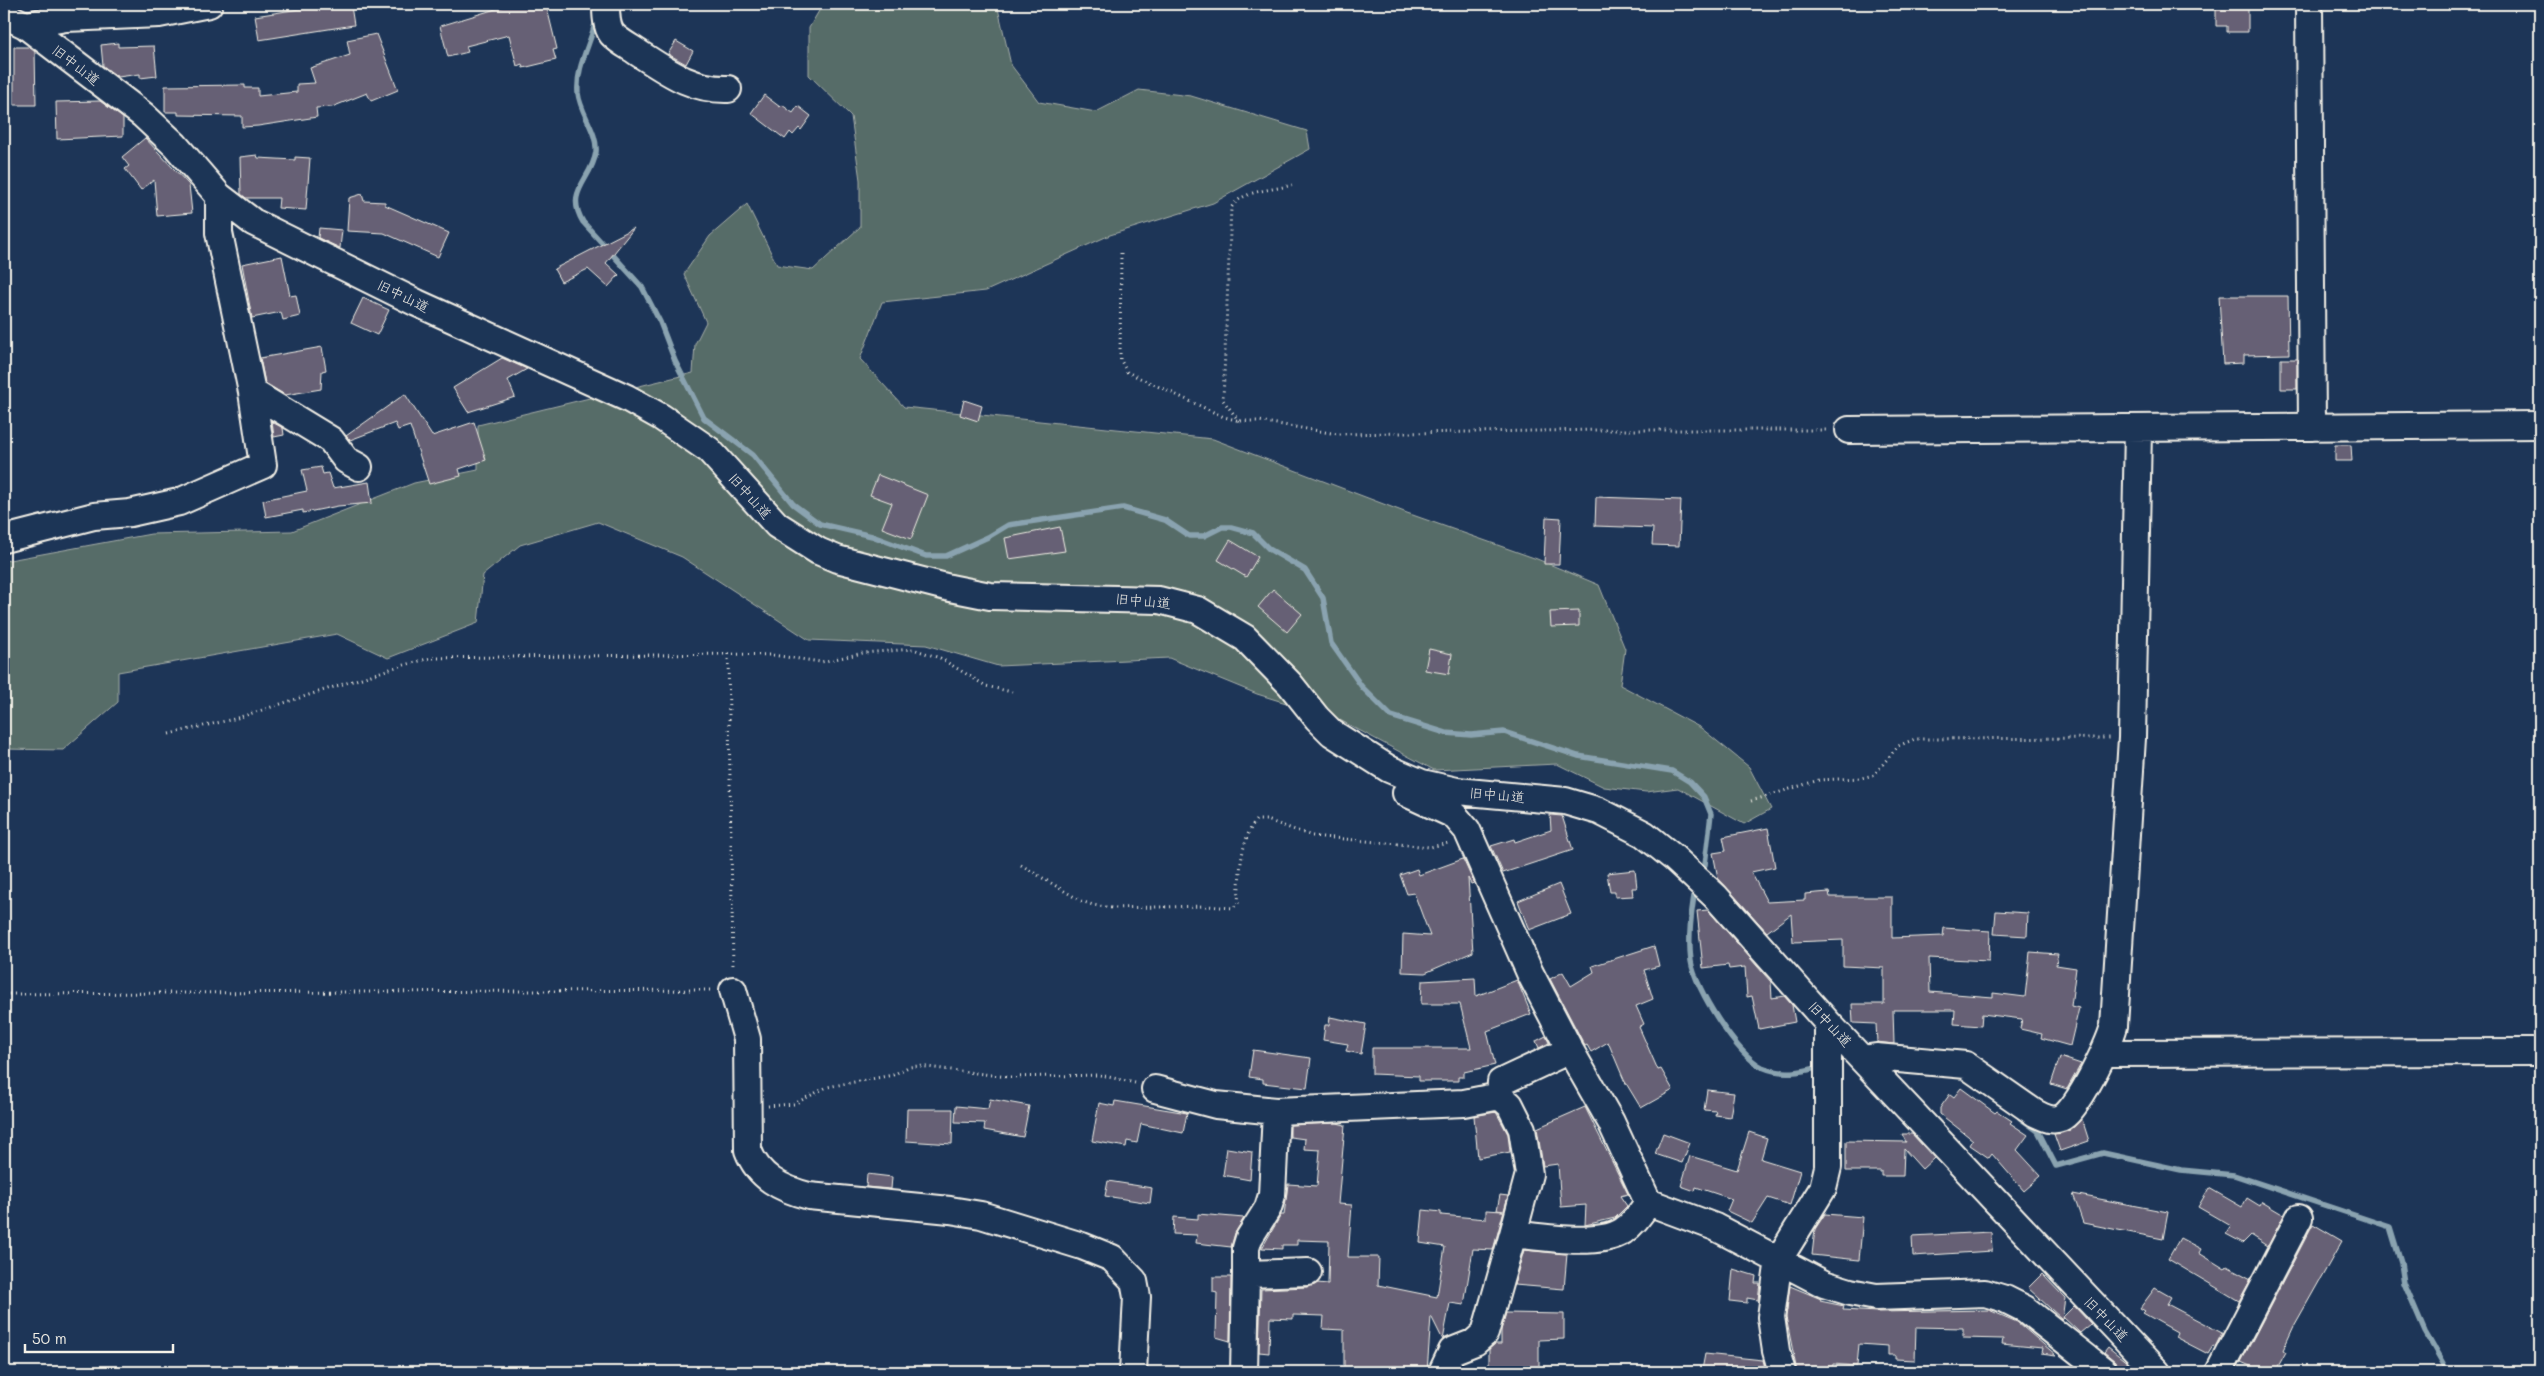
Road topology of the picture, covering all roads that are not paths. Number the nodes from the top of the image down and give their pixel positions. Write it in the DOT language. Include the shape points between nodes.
graph roads {
  1 [pos="209,4"];
  2 [pos="606,4"];
  3 [pos="2309,4"];
  4 [pos="14,20"];
  5 [pos="728,89"];
  6 [pos="219,196"];
  7 [pos="252,392"];
  8 [pos="2540,425"];
  9 [pos="2312,427"];
  10 [pos="2138,428"];
  11 [pos="1849,430"];
  12 [pos="359,468"];
  13 [pos="4,539"];
  14 [pos="1352,748"];
  15 [pos="733,990"];
  16 [pos="1828,1023"];
  17 [pos="1570,1050"];
  18 [pos="2540,1052"];
  19 [pos="2104,1053"];
  20 [pos="1863,1059"];
  21 [pos="1155,1089"];
  22 [pos="1500,1096"];
  23 [pos="1276,1111"];
  24 [pos="1648,1202"];
  25 [pos="2298,1218"];
  26 [pos="1513,1234"];
  27 [pos="1779,1259"];
  28 [pos="1308,1272"];
  29 [pos="1246,1274"];
  30 [pos="1132,1372"];
  31 [pos="1244,1372"];
  32 [pos="1442,1372"];
  33 [pos="1782,1372"];
  34 [pos="2105,1372"];
  35 [pos="2157,1372"];
  36 [pos="2219,1372"];
  1 -- 4 [label="street" via="160,14"];
  2 -- 5 [label="street" via="612,33 629,46 680,80 697,86"];
  3 -- 9 [label="street"];
  4 -- 6 [label="street, 旧中山道" via="160,130"];
  6 -- 7 [label="street" via="219,233"];
  6 -- 14 [label="street, 旧中山道" via="276,234 417,303 627,398 661,417 709,450 777,526 818,551 990,596 1159,600 1214,617 1245,638 1290,684 1316,718"];
  7 -- 12 [label="street" via="331,440 346,460"];
  7 -- 13 [label="street" via="264,465 179,502 130,513 94,516"];
  8 -- 9 [label="street"];
  9 -- 10 [label="street"];
  10 -- 11 [label="street"];
  10 -- 19 [label="street" via="2132,738 2114,1026"];
  14 -- 16 [label="street, 旧中山道" via="1389,770 1439,788 1565,801 1600,811 1627,824 1657,843 1694,876"];
  14 -- 17 [label="street" via="1350,764 1356,771 1448,811 1461,820 1530,973"];
  15 -- 30 [label="street" via="747,1039 747,1138 753,1162 760,1172 788,1191 828,1199 981,1215 1041,1232 1112,1258 1134,1281 1137,1297"];
  16 -- 20 [label="street, 旧中山道"];
  16 -- 27 [label="street" via="1828,1167 1822,1188"];
  17 -- 22 [label="street" via="1501,1082"];
  17 -- 24 [label="street" via="1611,1122"];
  18 -- 19 [label="street"];
  19 -- 20 [label="street" via="2073,1108 2059,1119 2047,1119 1966,1065 1876,1057"];
  20 -- 35 [label="street, 旧中山道"];
  21 -- 23 [label="street" via="1216,1105"];
  22 -- 23 [label="street" via="1464,1103"];
  22 -- 26 [label="street" via="1510,1106 1522,1129 1530,1174"];
  23 -- 29 [label="street" via="1272,1194 1268,1208 1249,1238"];
  24 -- 26 [label="street" via="1623,1231 1606,1238 1559,1239"];
  24 -- 27 [label="street" via="1715,1227"];
  25 -- 36 [label="street"];
  26 -- 32 [label="street" via="1485,1333 1475,1342 1452,1351"];
  27 -- 33 [label="street" via="1771,1317"];
  27 -- 34 [label="street" via="1824,1284 1876,1297 1984,1293 2005,1299 2037,1318"];
  28 -- 29 [label="street"];
  29 -- 31 [label="street"];
}
